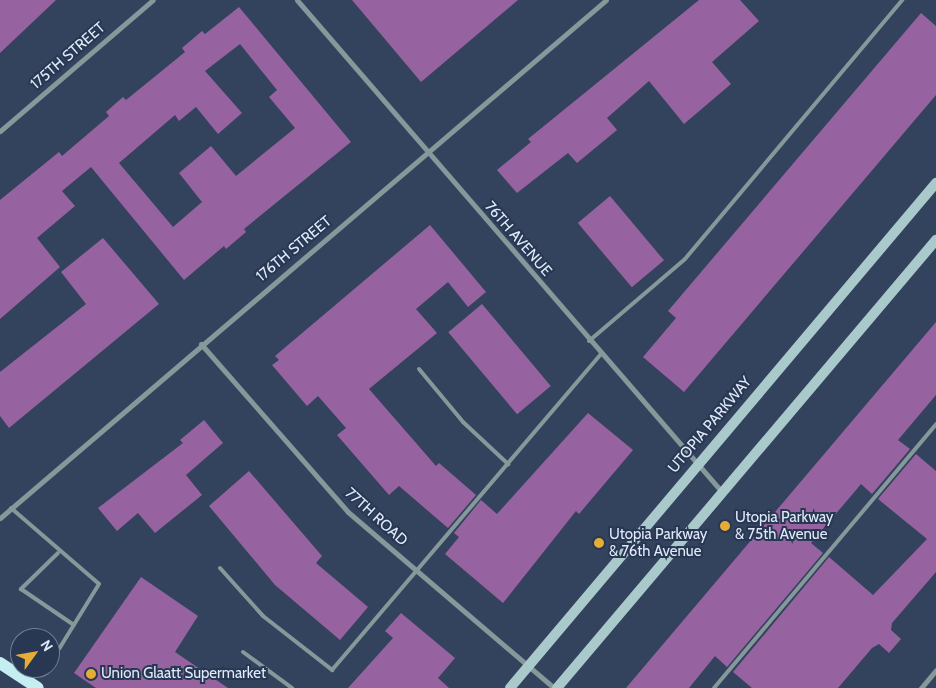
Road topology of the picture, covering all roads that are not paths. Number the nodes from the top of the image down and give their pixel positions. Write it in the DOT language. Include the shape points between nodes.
graph roads {
  1 [pos="153,0"];
  2 [pos="297,0"];
  3 [pos="606,0"];
  4 [pos="902,0"];
  5 [pos="0,131"];
  6 [pos="427,153"];
  7 [pos="936,183"];
  8 [pos="936,240"];
  9 [pos="589,341"];
  10 [pos="201,344"];
  11 [pos="601,354"];
  12 [pos="419,369"];
  13 [pos="936,424"];
  14 [pos="508,464"];
  15 [pos="696,465"];
  16 [pos="722,492"];
  17 [pos="11,508"];
  18 [pos="0,518"];
  19 [pos="58,553"];
  20 [pos="220,568"];
  21 [pos="418,571"];
  22 [pos="74,625"];
  23 [pos="60,647"];
  24 [pos="243,652"];
  25 [pos="0,663"];
  26 [pos="530,665"];
  27 [pos="936,670"];
  28 [pos="38,688"];
  29 [pos="292,688"];
  30 [pos="510,688"];
  31 [pos="556,688"];
  32 [pos="714,688"];
  33 [pos="921,688"];
  1 -- 5 [label="street, 175TH STREET"];
  2 -- 6 [label="street, 76TH AVENUE"];
  3 -- 6 [label="street, 176TH STREET"];
  4 -- 9 [label="lane" via="685,259"];
  6 -- 9 [label="street, 76TH AVENUE"];
  6 -- 10 [label="street, 176TH STREET"];
  7 -- 15 [label="main road, UTOPIA PARKWAY"];
  8 -- 16 [label="main road"];
  9 -- 11 [label="street, 76TH AVENUE"];
  10 -- 17 [label="street, 176TH STREET"];
  10 -- 21 [label="street, 77TH ROAD" via="348,512"];
  11 -- 14 [label="lane"];
  11 -- 15 [label="street, 76TH AVENUE"];
  12 -- 14 [label="lane" via="463,422"];
  13 -- 32 [label="lane"];
  14 -- 21 [label="lane"];
  15 -- 16 [label="street, 76TH AVENUE"];
  15 -- 26 [label="main road, UTOPIA PARKWAY"];
  16 -- 31 [label="main road"];
  17 -- 18 [label="street, 176TH STREET"];
  17 -- 19 [label="lane"];
  19 -- 22 [label="lane" via="99,584"];
  19 -- 22 [label="lane" via="21,589"];
  20 -- 21 [label="lane" via="263,616 332,670"];
  21 -- 26 [label="street, 77TH ROAD"];
  22 -- 23 [label="lane"];
  24 -- 29 [label="lane"];
  25 -- 28 [label="main road"];
  26 -- 30 [label="main road, UTOPIA PARKWAY"];
  26 -- 31 [label="street, 77TH ROAD"];
  27 -- 33 [label="street"];
}
